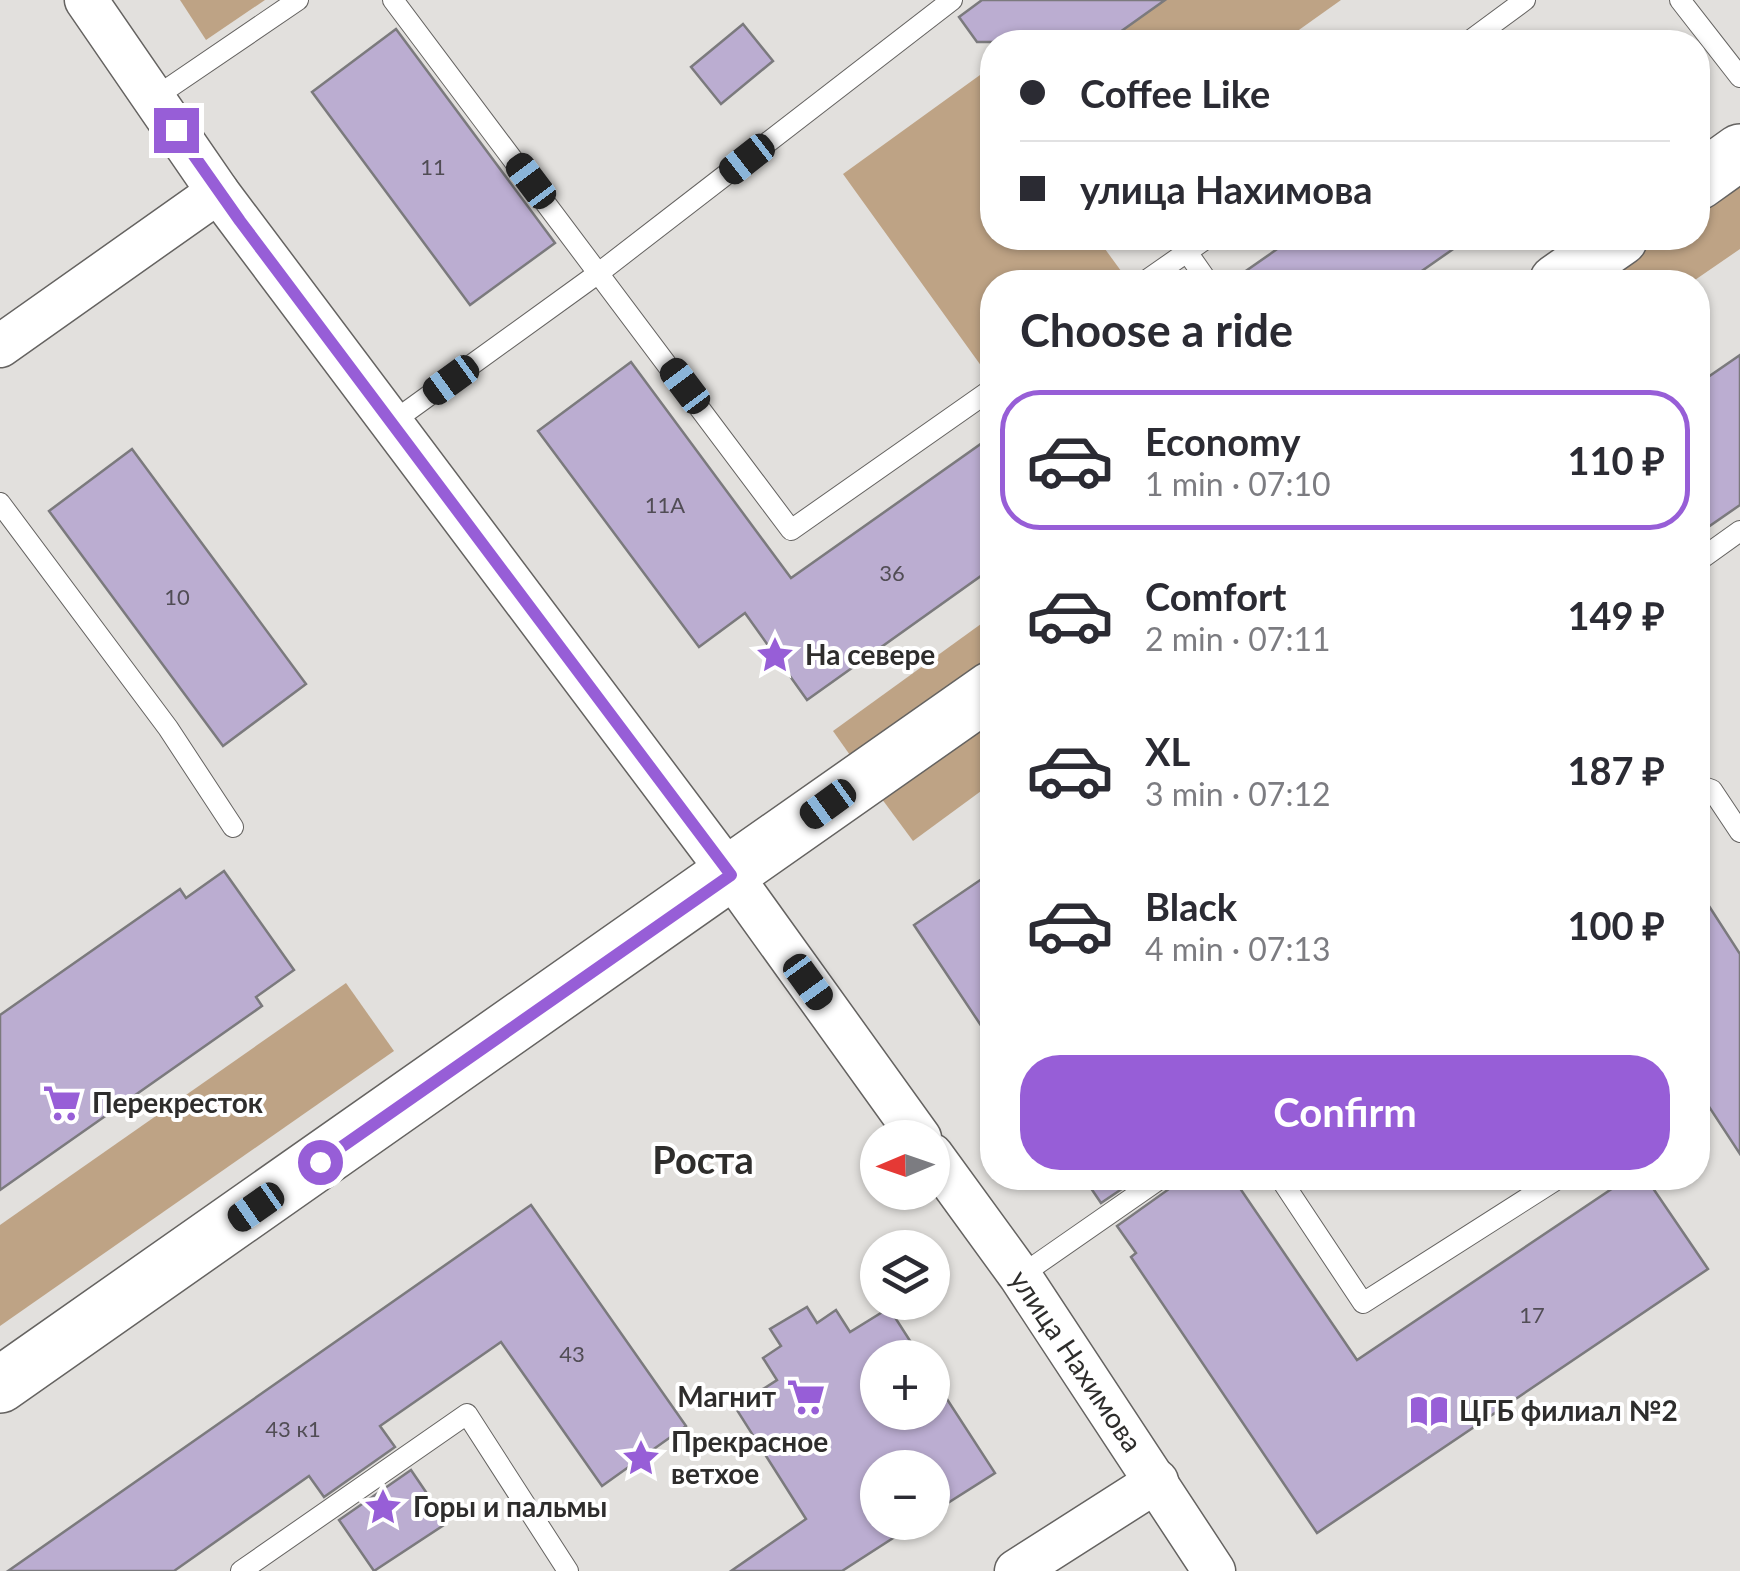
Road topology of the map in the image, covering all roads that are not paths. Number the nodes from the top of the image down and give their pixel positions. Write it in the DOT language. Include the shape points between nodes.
graph roads {
  1 [pos="86,0"];
  2 [pos="298,0"];
  3 [pos="393,0"];
  4 [pos="952,0"];
  5 [pos="1526,0"];
  6 [pos="1680,0"];
  7 [pos="1485,30"];
  8 [pos="1703,30"];
  9 [pos="1710,38"];
  10 [pos="1740,77"];
  11 [pos="154,98"];
  12 [pos="1740,152"];
  13 [pos="1710,173"];
  14 [pos="218,192"];
  15 [pos="1190,250"];
  16 [pos="1603,250"];
  17 [pos="1187,252"];
  18 [pos="1161,270"];
  19 [pos="1200,270"];
  20 [pos="1573,270"];
  21 [pos="600,272"];
  22 [pos="0,346"];
  23 [pos="980,397"];
  24 [pos="391,424"];
  25 [pos="0,503"];
  26 [pos="1740,530"];
  27 [pos="1710,552"];
  28 [pos="980,698"];
  29 [pos="1710,789"];
  30 [pos="233,827"];
  31 [pos="1740,832"];
  32 [pos="731,875"];
  33 [pos="907,1120"];
  34 [pos="950,1180"];
  35 [pos="1144,1190"];
  36 [pos="1288,1190"];
  37 [pos="1540,1190"];
  38 [pos="1020,1276"];
  39 [pos="0,1386"];
  40 [pos="1156,1480"];
  41 [pos="241,1571"];
  42 [pos="568,1571"];
  43 [pos="1016,1571"];
  44 [pos="1214,1571"];
  1 -- 11 [label="street"];
  2 -- 11 [label="lane"];
  3 -- 21 [label="lane"];
  4 -- 21 [label="lane"];
  5 -- 7 [label="lane"];
  6 -- 8 [label="lane"];
  9 -- 10 [label="lane"];
  11 -- 14 [label="street"];
  12 -- 13 [label="street"];
  14 -- 22 [label="street"];
  14 -- 24 [label="street"];
  15 -- 17 [label="lane"];
  16 -- 20 [label="street"];
  17 -- 18 [label="lane"];
  17 -- 19 [label="lane"];
  21 -- 23 [label="lane" via="792,530"];
  21 -- 24 [label="lane"];
  24 -- 32 [label="street"];
  25 -- 30 [label="lane" via="168,728"];
  26 -- 27 [label="lane"];
  28 -- 32 [label="street"];
  29 -- 31 [label="lane"];
  32 -- 33 [label="street"];
  32 -- 39 [label="street"];
  34 -- 38 [label="street, улица Нахимова"];
  35 -- 38 [label="lane"];
  36 -- 37 [label="lane" via="1362,1303"];
  38 -- 40 [label="street, улица Нахимова"];
  40 -- 43 [label="street"];
  40 -- 44 [label="street, улица Нахимова"];
  41 -- 42 [label="lane" via="466,1414"];
}
